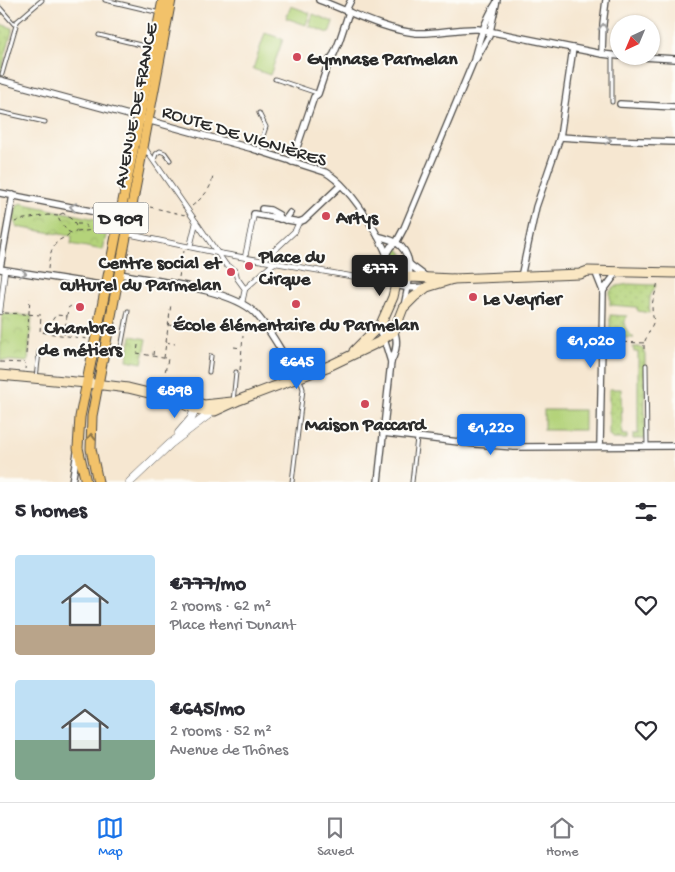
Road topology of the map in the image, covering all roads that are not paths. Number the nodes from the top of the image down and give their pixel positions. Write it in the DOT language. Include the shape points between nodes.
graph roads {
  1 [pos="42,0"];
  2 [pos="105,0"];
  3 [pos="163,0"];
  4 [pos="171,0"];
  5 [pos="319,0"];
  6 [pos="351,0"];
  7 [pos="606,0"];
  8 [pos="496,3"];
  9 [pos="0,8"];
  10 [pos="348,11"];
  11 [pos="160,13"];
  12 [pos="17,21"];
  13 [pos="484,30"];
  14 [pos="491,31"];
  15 [pos="99,35"];
  16 [pos="153,48"];
  17 [pos="573,48"];
  18 [pos="602,54"];
  19 [pos="610,55"];
  20 [pos="660,59"];
  21 [pos="474,60"];
  22 [pos="675,60"];
  23 [pos="614,65"];
  24 [pos="1,77"];
  25 [pos="275,78"];
  26 [pos="318,94"];
  27 [pos="612,102"];
  28 [pos="620,104"];
  29 [pos="675,107"];
  30 [pos="0,112"];
  31 [pos="259,113"];
  32 [pos="139,118"];
  33 [pos="149,120"];
  34 [pos="45,122"];
  35 [pos="560,137"];
  36 [pos="675,142"];
  37 [pos="144,146"];
  38 [pos="258,151"];
  39 [pos="154,160"];
  40 [pos="170,160"];
  41 [pos="292,162"];
  42 [pos="157,170"];
  43 [pos="341,185"];
  44 [pos="0,193"];
  45 [pos="13,195"];
  46 [pos="262,209"];
  47 [pos="290,213"];
  48 [pos="254,214"];
  49 [pos="121,217"];
  50 [pos="194,219"];
  51 [pos="282,219"];
  52 [pos="299,222"];
  53 [pos="128,234"];
  54 [pos="378,236"];
  55 [pos="396,243"];
  56 [pos="188,246"];
  57 [pos="218,253"];
  58 [pos="386,254"];
  59 [pos="245,257"];
  60 [pos="263,261"];
  61 [pos="274,263"];
  62 [pos="409,264"];
  63 [pos="2,269"];
  64 [pos="675,273"];
  65 [pos="120,274"];
  66 [pos="580,274"];
  67 [pos="618,274"];
  68 [pos="425,276"];
  69 [pos="597,276"];
  70 [pos="409,277"];
  71 [pos="521,277"];
  72 [pos="454,279"];
  73 [pos="396,284"];
  74 [pos="108,286"];
  75 [pos="426,287"];
  76 [pos="245,289"];
  77 [pos="408,289"];
  78 [pos="604,292"];
  79 [pos="242,303"];
  80 [pos="403,308"];
  81 [pos="128,311"];
  82 [pos="1,313"];
  83 [pos="385,328"];
  84 [pos="384,339"];
  85 [pos="105,350"];
  86 [pos="39,352"];
  87 [pos="350,355"];
  88 [pos="93,356"];
  89 [pos="211,356"];
  90 [pos="392,362"];
  91 [pos="646,365"];
  92 [pos="209,372"];
  93 [pos="238,373"];
  94 [pos="0,375"];
  95 [pos="299,377"];
  96 [pos="36,378"];
  97 [pos="86,382"];
  98 [pos="98,384"];
  99 [pos="233,402"];
  100 [pos="196,406"];
  101 [pos="208,408"];
  102 [pos="92,416"];
  103 [pos="383,433"];
  104 [pos="418,437"];
  105 [pos="170,444"];
  106 [pos="600,446"];
  107 [pos="647,446"];
  108 [pos="675,446"];
  109 [pos="78,448"];
  110 [pos="131,480"];
  111 [pos="72,482"];
  112 [pos="86,482"];
  113 [pos="92,482"];
  114 [pos="98,482"];
  115 [pos="292,482"];
  116 [pos="378,482"];
  117 [pos="412,482"];
  1 -- 12 [label="lane"];
  2 -- 11 [label="lane"];
  3 -- 11 [label="main road, AVENUE DE FRANCE / D 909"];
  4 -- 33 [label="main road, AVENUE DE FRANCE / D 909"];
  5 -- 10 [label="street"];
  6 -- 10 [label="street"];
  18 -- 7 [label="street, one-way"];
  8 -- 13 [label="street"];
  8 -- 14 [label="street"];
  9 -- 12 [label="lane" via="14,24"];
  10 -- 13 [label="street" via="389,27 414,32"];
  10 -- 26 [label="street"];
  11 -- 16 [label="main road, AVENUE DE FRANCE / D 909"];
  12 -- 24 [label="lane"];
  13 -- 14 [label="street"];
  13 -- 21 [label="street"];
  14 -- 17 [label="street"];
  14 -- 21 [label="street"];
  15 -- 16 [label="lane"];
  16 -- 32 [label="main road, AVENUE DE FRANCE / D 909"];
  17 -- 18 [label="street"];
  17 -- 35 [label="street"];
  18 -- 19 [label="street"];
  20 -- 22 [label="street"];
  21 -- 55 [label="street"];
  23 -- 27 [label="lane"];
  24 -- 32 [label="street, ROUTE DE VIGNIÈRES"];
  25 -- 26 [label="lane"];
  26 -- 41 [label="street" via="314,97"];
  28 -- 29 [label="street"];
  30 -- 34 [label="lane"];
  31 -- 38 [label="lane" via="266,127"];
  32 -- 33 [label="street, ROUTE DE VIGNIÈRES"];
  32 -- 49 [label="main road, AVENUE DE FRANCE / D 909"];
  33 -- 37 [label="main road, AVENUE DE FRANCE / D 909"];
  33 -- 38 [label="street, ROUTE DE VIGNIÈRES"];
  35 -- 36 [label="street, one-way"];
  35 -- 71 [label="street" via="536,207"];
  37 -- 39 [label="street"];
  37 -- 53 [label="main road, AVENUE DE FRANCE / D 909" via="128,220"];
  38 -- 41 [label="street, ROUTE DE VIGNIÈRES"];
  39 -- 40 [label="lane" via="160,151"];
  39 -- 42 [label="lane"];
  39 -- 50 [label="street"];
  41 -- 43 [label="street, ROUTE DE VIGNIÈRES" via="324,172"];
  43 -- 52 [label="street"];
  43 -- 54 [label="street, ROUTE DE VIGNIÈRES"];
  44 -- 45 [label="street"];
  49 -- 45 [label="street, one-way"];
  45 -- 63 [label="street"];
  46 -- 51 [label="street" via="270,210"];
  47 -- 51 [label="street"];
  48 -- 51 [label="street"];
  48 -- 59 [label="street"];
  49 -- 74 [label="main road, AVENUE DE FRANCE / D 909"];
  50 -- 56 [label="street"];
  50 -- 57 [label="street"];
  51 -- 52 [label="street"];
  52 -- 60 [label="street" via="295,231"];
  53 -- 56 [label="street"];
  53 -- 65 [label="main road, AVENUE DE FRANCE / D 909"];
  54 -- 55 [label="street"];
  54 -- 58 [label="street, ROUTE DE VIGNIÈRES"];
  55 -- 58 [label="street"];
  55 -- 62 [label="street"];
  56 -- 57 [label="street"];
  57 -- 59 [label="street"];
  57 -- 76 [label="street" via="226,265 235,270"];
  58 -- 73 [label="street, ROUTE DE VIGNIÈRES"];
  59 -- 60 [label="street"];
  60 -- 61 [label="street"];
  61 -- 73 [label="street"];
  61 -- 76 [label="street"];
  62 -- 68 [label="street"];
  62 -- 70 [label="street"];
  63 -- 74 [label="street, one-way"];
  63 -- 82 [label="street"];
  64 -- 67 [label="main road"];
  65 -- 79 [label="street" via="227,296"];
  65 -- 85 [label="main road, AVENUE DE FRANCE / D 909"];
  66 -- 67 [label="main road" via="616,271"];
  66 -- 69 [label="main road"];
  66 -- 71 [label="main road"];
  67 -- 69 [label="main road"];
  67 -- 78 [label="street"];
  68 -- 70 [label="main road"];
  68 -- 72 [label="main road"];
  69 -- 78 [label="street"];
  70 -- 73 [label="main road"];
  70 -- 77 [label="street"];
  71 -- 72 [label="main road"];
  72 -- 75 [label="main road"];
  73 -- 77 [label="street"];
  73 -- 83 [label="main road"];
  74 -- 88 [label="main road, AVENUE DE FRANCE / D 909"];
  75 -- 77 [label="street"];
  75 -- 80 [label="main road"];
  76 -- 79 [label="street"];
  77 -- 80 [label="street"];
  78 -- 106 [label="street"];
  79 -- 95 [label="street" via="259,318"];
  80 -- 83 [label="main road"];
  81 -- 85 [label="lane" via="120,353"];
  83 -- 84 [label="main road"];
  83 -- 87 [label="main road"];
  83 -- 90 [label="street" via="396,336 397,346"];
  84 -- 87 [label="main road"];
  84 -- 90 [label="street"];
  85 -- 98 [label="main road, AVENUE DE FRANCE / D 909"];
  86 -- 96 [label="lane"];
  87 -- 95 [label="main road"];
  88 -- 97 [label="main road, AVENUE DE FRANCE / D 909"];
  88 -- 98 [label="main road"];
  89 -- 92 [label="lane"];
  90 -- 103 [label="street"];
  91 -- 107 [label="lane"];
  93 -- 99 [label="lane"];
  94 -- 96 [label="main road"];
  95 -- 99 [label="main road"];
  95 -- 115 [label="lane" via="303,389"];
  96 -- 97 [label="main road"];
  97 -- 98 [label="main road"];
  97 -- 102 [label="main road" via="88,411"];
  97 -- 109 [label="main road, AVENUE DE FRANCE / D 909"];
  98 -- 100 [label="main road"];
  98 -- 102 [label="main road, AVENUE DE FRANCE / D 909"];
  99 -- 101 [label="main road" via="221,409"];
  100 -- 101 [label="main road"];
  100 -- 105 [label="street" via="191,419"];
  101 -- 105 [label="street" via="208,415"];
  114 -- 102 [label="main road, AVENUE DE FRANCE / D 909, one-way" via="91,449"];
  103 -- 104 [label="street"];
  103 -- 116 [label="street"];
  104 -- 106 [label="street" via="514,447"];
  104 -- 117 [label="lane"];
  105 -- 110 [label="street"];
  106 -- 107 [label="street"];
  107 -- 108 [label="street"];
  109 -- 111 [label="street, AVENUE DE FRANCE"];
  109 -- 112 [label="main road, AVENUE DE FRANCE / D 909"];
  109 -- 113 [label="main road" via="86,458"];
}
